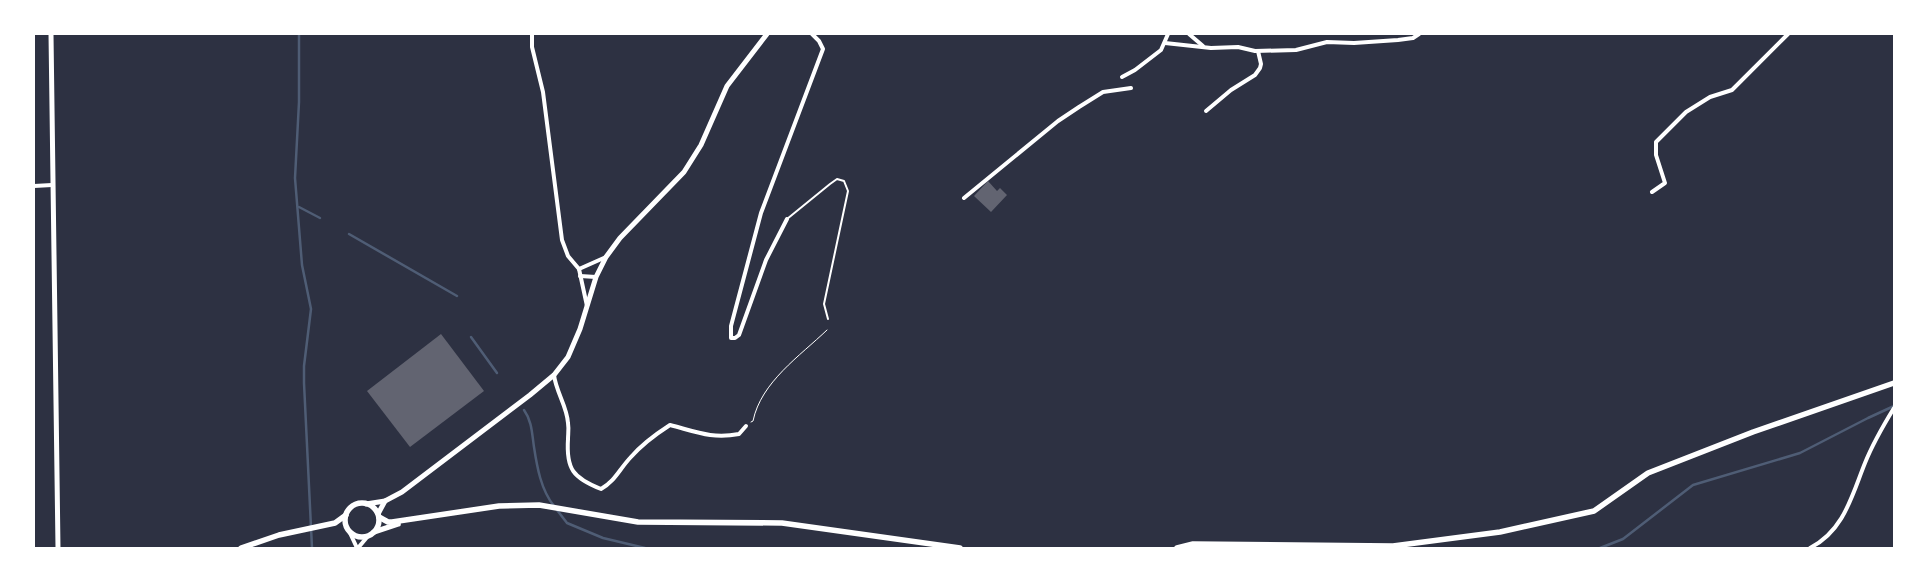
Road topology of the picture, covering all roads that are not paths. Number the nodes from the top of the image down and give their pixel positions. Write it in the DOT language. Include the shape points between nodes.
graph roads {
  1 [pos="51,34"];
  2 [pos="532,34"];
  3 [pos="767,34"];
  4 [pos="812,34"];
  5 [pos="1168,34"];
  6 [pos="1190,34"];
  7 [pos="1419,34"];
  8 [pos="1788,34"];
  9 [pos="1165,43"];
  10 [pos="1203,46"];
  11 [pos="1258,51"];
  12 [pos="1122,77"];
  13 [pos="1131,88"];
  14 [pos="1206,111"];
  15 [pos="34,186"];
  16 [pos="52,186"];
  17 [pos="1652,192"];
  18 [pos="964,198"];
  19 [pos="787,219"];
  20 [pos="606,257"];
  21 [pos="579,269"];
  22 [pos="580,276"];
  23 [pos="596,278"];
  24 [pos="587,306"];
  25 [pos="828,319"];
  26 [pos="554,375"];
  27 [pos="1894,383"];
  28 [pos="1894,408"];
  29 [pos="746,426"];
  30 [pos="386,501"];
  31 [pos="366,504"];
  32 [pos="346,515"];
  33 [pos="378,516"];
  34 [pos="407,520"];
  35 [pos="335,523"];
  36 [pos="349,531"];
  37 [pos="374,532"];
  38 [pos="368,536"];
  39 [pos="1393,546"];
  40 [pos="58,548"];
  41 [pos="241,548"];
  42 [pos="358,548"];
  43 [pos="960,548"];
  44 [pos="1177,548"];
  45 [pos="1401,548"];
  46 [pos="1810,548"];
  1 -- 16 [label="street"];
  2 -- 21 [label="street" via="543,92 562,240 568,256"];
  3 -- 20 [label="street" via="727,86 701,145 684,172 620,238"];
  4 -- 19 [label="street" via="823,49 761,213 733,318 732,338 739,335 766,260"];
  5 -- 9 [label="street"];
  6 -- 10 [label="street"];
  7 -- 11 [label="street" via="1398,40 1327,42 1296,50"];
  8 -- 17 [label="street" via="1732,90 1710,97 1686,112 1656,142 1656,156 1665,183"];
  9 -- 10 [label="street"];
  9 -- 12 [label="street" via="1155,56"];
  10 -- 11 [label="street"];
  11 -- 14 [label="street" via="1262,64 1255,75"];
  13 -- 18 [label="street" via="1103,92 1058,121"];
  15 -- 16 [label="street"];
  16 -- 40 [label="street"];
  19 -- 25 [label="lane" via="837,179 844,181 848,191 824,304"];
  20 -- 21 [label="street"];
  20 -- 23 [label="street"];
  21 -- 22 [label="street"];
  22 -- 23 [label="street"];
  22 -- 24 [label="street"];
  23 -- 24 [label="street"];
  24 -- 26 [label="street" via="568,357"];
  26 -- 29 [label="street" via="568,424 571,470 589,485 600,489 611,483 644,444 670,425 722,437 740,434"];
  26 -- 30 [label="street" via="450,457"];
  27 -- 39 [label="main road" via="1648,473 1594,511 1500,532"];
  28 -- 46 [label="street" via="1879,432 1846,512 1819,544"];
  30 -- 31 [label="street"];
  30 -- 33 [label="street"];
  31 -- 32 [label="main road" via="352,506"];
  31 -- 33 [label="main road"];
  32 -- 35 [label="main road"];
  32 -- 36 [label="main road"];
  33 -- 34 [label="main road" via="388,522"];
  33 -- 37 [label="main road"];
  34 -- 37 [label="main road"];
  34 -- 43 [label="main road" via="500,506 539,506 638,522 782,523"];
  35 -- 36 [label="main road"];
  35 -- 41 [label="main road" via="279,535"];
  36 -- 38 [label="main road" via="359,537"];
  36 -- 42 [label="street"];
  37 -- 38 [label="main road"];
  38 -- 42 [label="street"];
  39 -- 44 [label="main road" via="1193,544"];
  39 -- 45 [label="street"];
}
